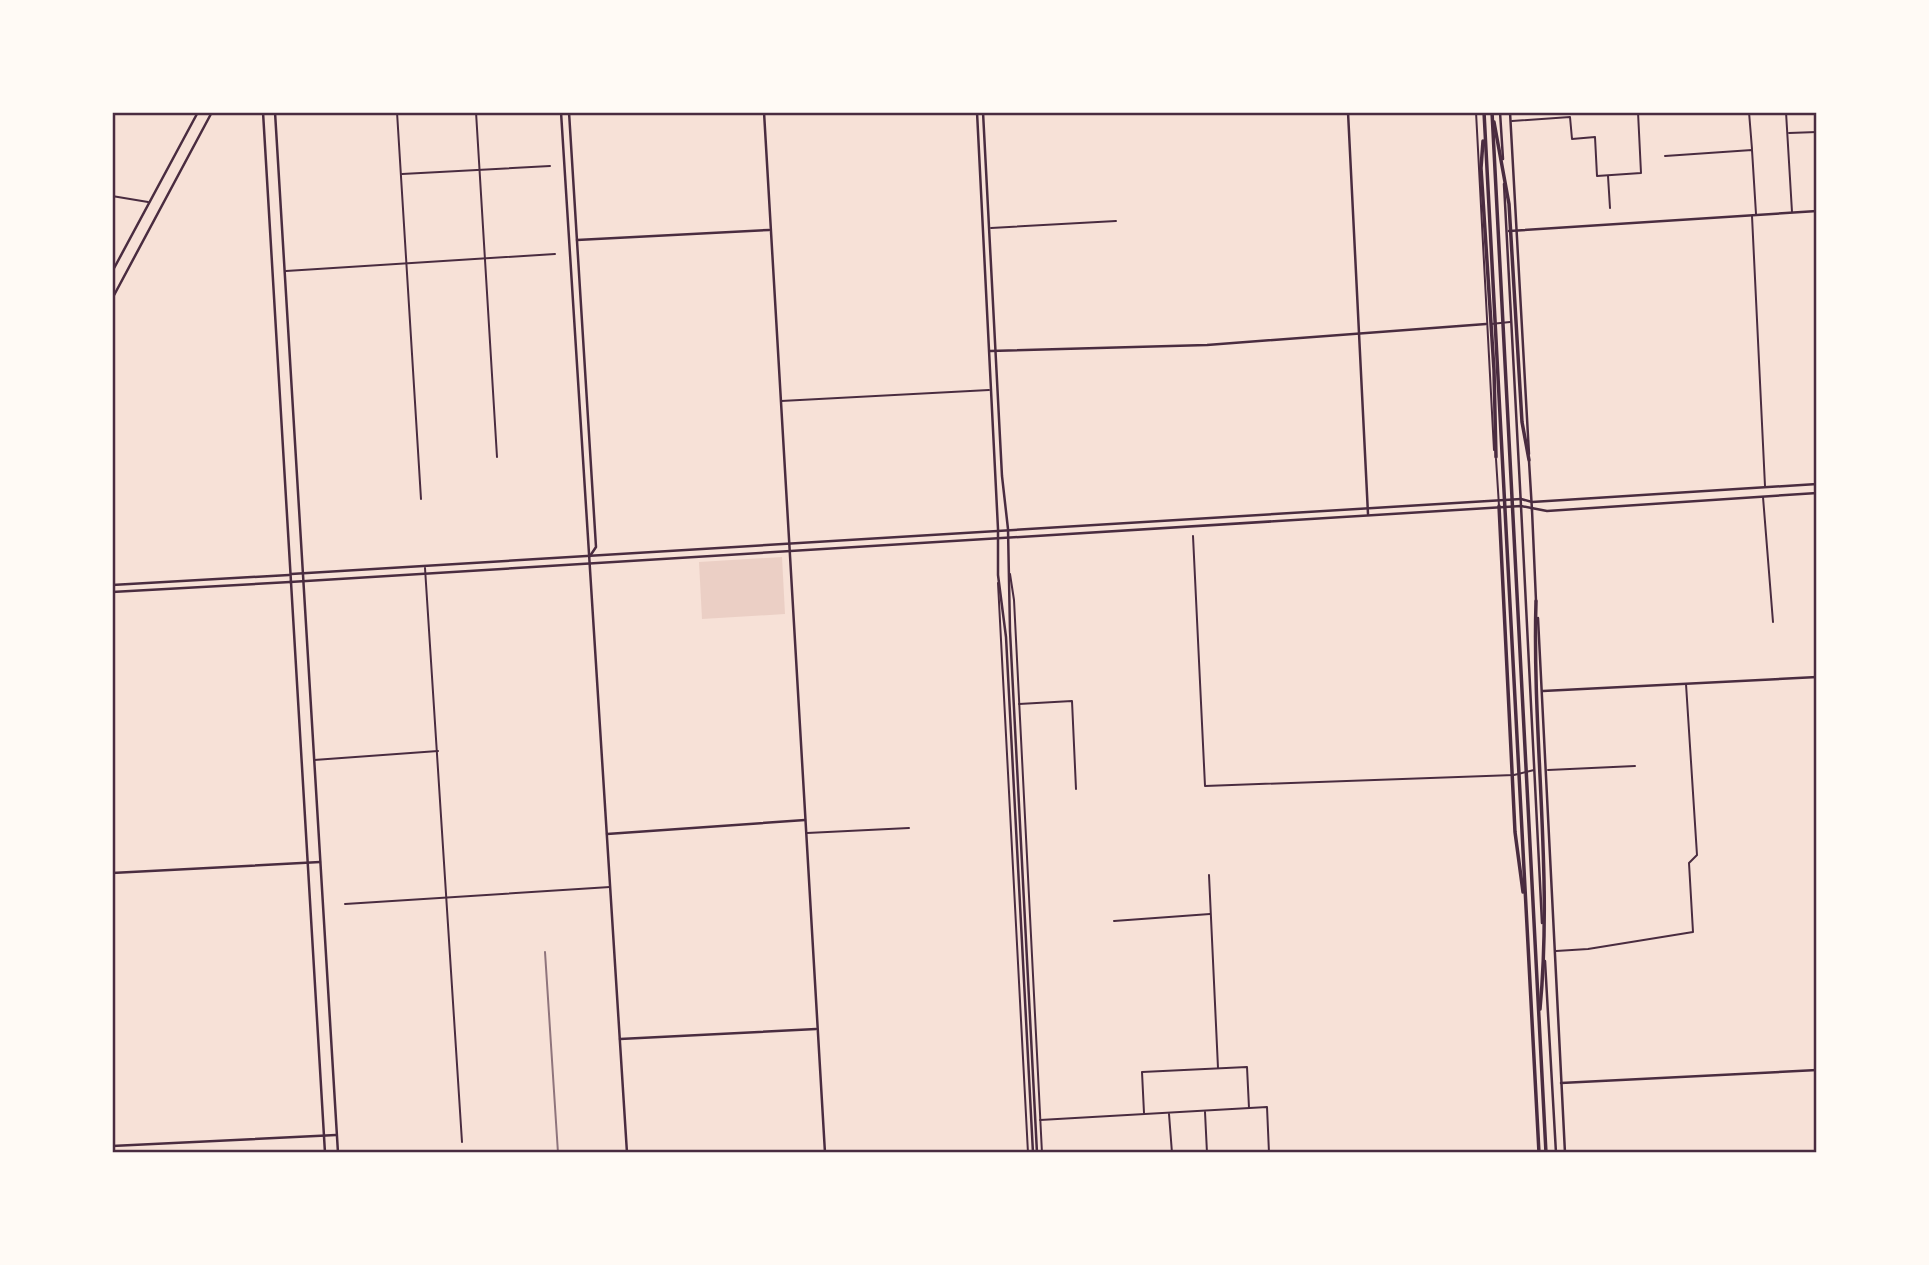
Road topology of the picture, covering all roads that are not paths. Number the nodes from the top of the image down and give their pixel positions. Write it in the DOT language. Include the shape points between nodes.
graph roads {
  1 [pos="198,112"];
  2 [pos="212,112"];
  3 [pos="263,112"];
  4 [pos="275,112"];
  5 [pos="397,112"];
  6 [pos="476,112"];
  7 [pos="561,112"];
  8 [pos="569,112"];
  9 [pos="764,112"];
  10 [pos="977,112"];
  11 [pos="983,112"];
  12 [pos="1348,112"];
  13 [pos="1476,112"];
  14 [pos="1483,112"];
  15 [pos="1492,112"];
  16 [pos="1500,112"];
  17 [pos="1510,112"];
  18 [pos="1638,112"];
  19 [pos="1749,112"];
  20 [pos="1786,112"];
  21 [pos="1511,121"];
  22 [pos="1484,128"];
  23 [pos="276,130"];
  24 [pos="264,131"];
  25 [pos="1817,132"];
  26 [pos="1788,133"];
  27 [pos="1752,150"];
  28 [pos="1665,156"];
  29 [pos="550,166"];
  30 [pos="479,170"];
  31 [pos="401,174"];
  32 [pos="1608,175"];
  33 [pos="112,196"];
  34 [pos="149,203"];
  35 [pos="1610,208"];
  36 [pos="1817,212"];
  37 [pos="1793,213"];
  38 [pos="1754,215"];
  39 [pos="1116,221"];
  40 [pos="989,228"];
  41 [pos="769,230"];
  42 [pos="1519,230"];
  43 [pos="1506,231"];
  44 [pos="577,240"];
  45 [pos="555,254"];
  46 [pos="484,258"];
  47 [pos="112,261"];
  48 [pos="117,262"];
  49 [pos="406,263"];
  50 [pos="285,271"];
  51 [pos="112,272"];
  52 [pos="112,299"];
  53 [pos="1511,322"];
  54 [pos="1486,324"];
  55 [pos="1359,333"];
  56 [pos="993,351"];
  57 [pos="992,390"];
  58 [pos="780,401"];
  59 [pos="497,457"];
  60 [pos="1496,457"];
  61 [pos="1529,460"];
  62 [pos="1817,484"];
  63 [pos="1765,487"];
  64 [pos="1817,493"];
  65 [pos="1763,496"];
  66 [pos="421,499"];
  67 [pos="1521,499"];
  68 [pos="1532,502"];
  69 [pos="1499,503"];
  70 [pos="1521,506"];
  71 [pos="1368,508"];
  72 [pos="1532,510"];
  73 [pos="1368,514"];
  74 [pos="998,529"];
  75 [pos="1008,529"];
  76 [pos="1193,536"];
  77 [pos="1008,539"];
  78 [pos="996,540"];
  79 [pos="788,545"];
  80 [pos="789,550"];
  81 [pos="590,556"];
  82 [pos="591,561"];
  83 [pos="425,569"];
  84 [pos="303,574"];
  85 [pos="289,575"];
  86 [pos="303,580"];
  87 [pos="290,582"];
  88 [pos="112,585"];
  89 [pos="112,592"];
  90 [pos="1536,601"];
  91 [pos="1773,622"];
  92 [pos="1817,677"];
  93 [pos="1686,683"];
  94 [pos="1543,691"];
  95 [pos="1016,704"];
  96 [pos="439,751"];
  97 [pos="314,761"];
  98 [pos="1634,766"];
  99 [pos="1535,770"];
  100 [pos="1547,770"];
  101 [pos="1076,789"];
  102 [pos="805,820"];
  103 [pos="909,828"];
  104 [pos="806,833"];
  105 [pos="607,834"];
  106 [pos="320,862"];
  107 [pos="309,863"];
  108 [pos="112,873"];
  109 [pos="1209,875"];
  110 [pos="610,887"];
  111 [pos="446,897"];
  112 [pos="345,904"];
  113 [pos="1526,907"];
  114 [pos="1211,914"];
  115 [pos="1114,921"];
  116 [pos="1555,951"];
  117 [pos="1539,1021"];
  118 [pos="817,1029"];
  119 [pos="620,1039"];
  120 [pos="1218,1068"];
  121 [pos="1817,1070"];
  122 [pos="1561,1083"];
  123 [pos="1249,1108"];
  124 [pos="1205,1111"];
  125 [pos="1169,1113"];
  126 [pos="1144,1114"];
  127 [pos="1038,1120"];
  128 [pos="336,1135"];
  129 [pos="324,1136"];
  130 [pos="462,1142"];
  131 [pos="112,1146"];
  132 [pos="326,1153"];
  133 [pos="338,1153"];
  134 [pos="627,1153"];
  135 [pos="825,1153"];
  136 [pos="1035,1153"];
  137 [pos="1172,1153"];
  138 [pos="1207,1153"];
  139 [pos="1269,1153"];
  140 [pos="1539,1153"];
  141 [pos="1546,1153"];
  142 [pos="1556,1153"];
  143 [pos="1565,1153"];
  1 -- 34 [label="main road"];
  2 -- 52 [label="main road"];
  3 -- 24 [label="main road"];
  4 -- 23 [label="main road"];
  5 -- 31 [label="street"];
  6 -- 30 [label="street"];
  7 -- 81 [label="main road"];
  8 -- 44 [label="main road"];
  9 -- 41 [label="main road"];
  10 -- 56 [label="main road"];
  11 -- 40 [label="main road"];
  12 -- 55 [label="main road"];
  13 -- 54 [label="street"];
  14 -- 22 [label="highway"];
  15 -- 61 [label="highway" via="1509,204 1521,406"];
  15 -- 117 [label="highway"];
  16 -- 43 [label="main road"];
  17 -- 21 [label="main road"];
  18 -- 32 [label="street" via="1641,173"];
  19 -- 27 [label="street"];
  20 -- 26 [label="street"];
  21 -- 32 [label="street" via="1570,117 1572,139 1595,137 1597,176"];
  21 -- 42 [label="main road"];
  22 -- 60 [label="highway" via="1481,168"];
  22 -- 113 [label="highway"];
  23 -- 24 [label="main road"];
  23 -- 50 [label="main road"];
  24 -- 85 [label="main road"];
  25 -- 26 [label="street"];
  26 -- 37 [label="street"];
  27 -- 28 [label="street"];
  27 -- 38 [label="street"];
  29 -- 30 [label="street"];
  30 -- 31 [label="street"];
  30 -- 46 [label="street"];
  31 -- 49 [label="street"];
  32 -- 35 [label="street"];
  33 -- 34 [label="street"];
  34 -- 48 [label="main road"];
  36 -- 37 [label="main road"];
  37 -- 38 [label="main road"];
  38 -- 42 [label="main road"];
  38 -- 63 [label="street"];
  39 -- 40 [label="street"];
  40 -- 56 [label="main road"];
  41 -- 44 [label="main road"];
  41 -- 58 [label="main road"];
  42 -- 43 [label="main road"];
  42 -- 61 [label="main road"];
  43 -- 53 [label="main road"];
  44 -- 81 [label="main road" via="596,547"];
  45 -- 46 [label="street"];
  46 -- 49 [label="street"];
  46 -- 59 [label="street"];
  47 -- 48 [label="street"];
  48 -- 51 [label="main road"];
  49 -- 50 [label="street"];
  49 -- 66 [label="street"];
  50 -- 84 [label="main road"];
  53 -- 54 [label="street"];
  53 -- 67 [label="main road"];
  54 -- 55 [label="main road"];
  54 -- 60 [label="street"];
  55 -- 56 [label="main road" via="1207,345"];
  55 -- 71 [label="main road"];
  56 -- 57 [label="main road"];
  56 -- 75 [label="main road"];
  57 -- 58 [label="street"];
  57 -- 74 [label="main road"];
  58 -- 79 [label="main road"];
  60 -- 69 [label="street"];
  61 -- 68 [label="main road"];
  62 -- 63 [label="main road"];
  63 -- 68 [label="main road"];
  64 -- 65 [label="main road"];
  65 -- 72 [label="main road"];
  65 -- 91 [label="street"];
  67 -- 68 [label="main road"];
  67 -- 69 [label="main road"];
  67 -- 70 [label="main road"];
  68 -- 72 [label="main road"];
  69 -- 70 [label="main road"];
  69 -- 71 [label="main road"];
  69 -- 73 [label="main road"];
  69 -- 113 [label="highway" via="1515,832"];
  70 -- 72 [label="main road"];
  70 -- 99 [label="main road"];
  71 -- 73 [label="main road"];
  71 -- 75 [label="main road"];
  72 -- 90 [label="main road"];
  73 -- 77 [label="main road"];
  74 -- 75 [label="main road"];
  74 -- 78 [label="main road"];
  74 -- 79 [label="main road"];
  75 -- 77 [label="main road"];
  76 -- 99 [label="street" via="1205,786 1514,775"];
  77 -- 78 [label="main road"];
  77 -- 95 [label="main road"];
  78 -- 80 [label="main road"];
  78 -- 136 [label="main road" via="1006,637"];
  79 -- 80 [label="main road"];
  79 -- 81 [label="main road"];
  80 -- 82 [label="main road"];
  80 -- 102 [label="main road"];
  81 -- 82 [label="main road"];
  81 -- 83 [label="main road"];
  82 -- 83 [label="main road"];
  82 -- 105 [label="main road"];
  83 -- 84 [label="main road"];
  83 -- 86 [label="main road"];
  83 -- 96 [label="street"];
  84 -- 85 [label="main road"];
  84 -- 86 [label="main road"];
  85 -- 87 [label="main road"];
  85 -- 88 [label="main road"];
  86 -- 87 [label="main road"];
  86 -- 97 [label="main road"];
  87 -- 89 [label="main road"];
  87 -- 107 [label="main road"];
  90 -- 94 [label="main road"];
  90 -- 117 [label="highway" via="1546,904"];
  92 -- 93 [label="main road"];
  93 -- 94 [label="main road"];
  93 -- 116 [label="street" via="1697,855 1689,863 1693,932 1588,950"];
  94 -- 100 [label="main road"];
  95 -- 101 [label="street" via="1072,701"];
  95 -- 127 [label="main road"];
  96 -- 97 [label="street"];
  96 -- 111 [label="street"];
  97 -- 106 [label="main road"];
  98 -- 100 [label="street"];
  99 -- 142 [label="main road"];
  100 -- 116 [label="main road"];
  102 -- 104 [label="main road"];
  102 -- 105 [label="main road"];
  103 -- 104 [label="street"];
  104 -- 118 [label="main road"];
  105 -- 110 [label="main road"];
  106 -- 107 [label="main road"];
  106 -- 128 [label="main road"];
  107 -- 108 [label="main road"];
  107 -- 129 [label="main road"];
  109 -- 114 [label="street"];
  110 -- 111 [label="street"];
  110 -- 119 [label="main road"];
  111 -- 112 [label="street"];
  111 -- 130 [label="street"];
  113 -- 140 [label="highway"];
  114 -- 115 [label="street"];
  114 -- 120 [label="street"];
  116 -- 122 [label="main road"];
  117 -- 141 [label="highway"];
  118 -- 119 [label="main road"];
  118 -- 135 [label="main road"];
  119 -- 134 [label="main road"];
  120 -- 123 [label="street" via="1247,1067"];
  120 -- 126 [label="street" via="1142,1072"];
  121 -- 122 [label="main road"];
  122 -- 143 [label="main road"];
  123 -- 124 [label="street"];
  123 -- 139 [label="street" via="1267,1107"];
  124 -- 125 [label="street"];
  124 -- 138 [label="street"];
  125 -- 126 [label="street"];
  125 -- 137 [label="street"];
  126 -- 127 [label="street"];
  127 -- 136 [label="main road"];
  128 -- 129 [label="main road"];
  128 -- 133 [label="main road"];
  129 -- 131 [label="main road"];
  129 -- 132 [label="main road"];
}
